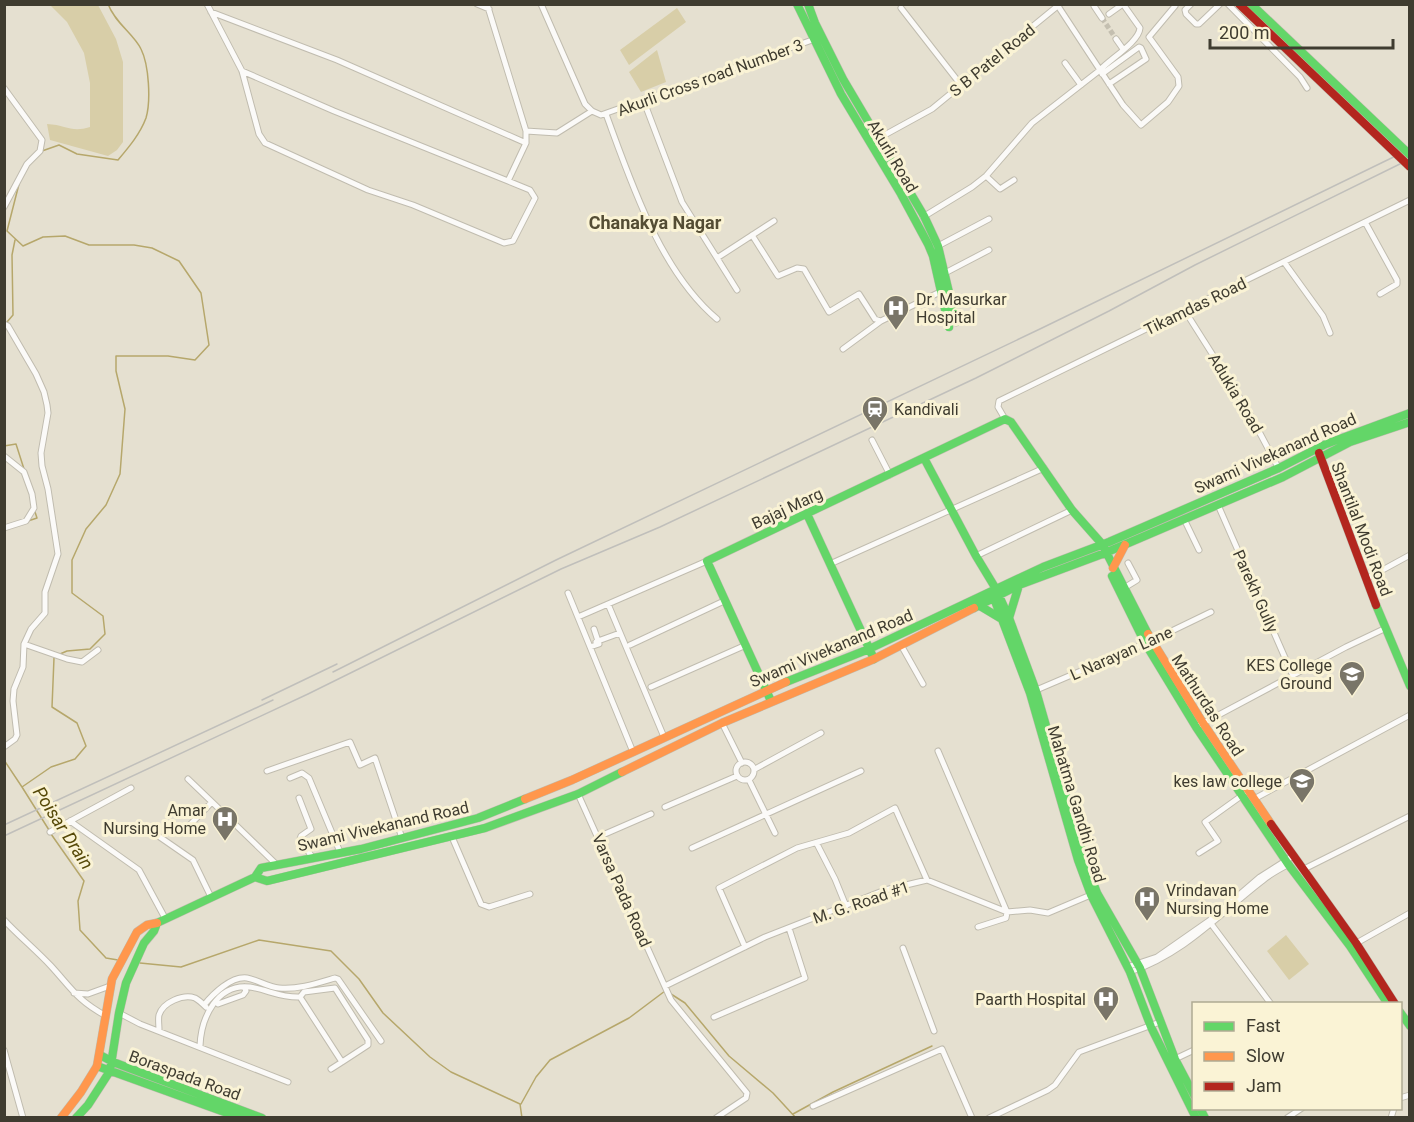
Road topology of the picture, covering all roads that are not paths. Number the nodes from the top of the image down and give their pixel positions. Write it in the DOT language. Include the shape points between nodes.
graph roads {
  1 [pos="207,4"];
  2 [pos="477,4"];
  3 [pos="541,4"];
  4 [pos="797,4"];
  5 [pos="808,4"];
  6 [pos="1123,4"];
  7 [pos="1191,4"];
  8 [pos="1220,4"];
  9 [pos="1228,4"];
  10 [pos="1239,4"];
  11 [pos="1251,4"];
  12 [pos="1059,5"];
  13 [pos="1094,6"];
  14 [pos="1175,6"];
  15 [pos="488,7"];
  16 [pos="901,8"];
  17 [pos="211,12"];
  18 [pos="817,38"];
  19 [pos="1116,39"];
  20 [pos="1123,49"];
  21 [pos="1065,63"];
  22 [pos="1114,65"];
  23 [pos="242,71"];
  24 [pos="1101,72"];
  25 [pos="1122,76"];
  26 [pos="1109,84"];
  27 [pos="961,85"];
  28 [pos="1081,85"];
  29 [pos="4,88"];
  30 [pos="1307,88"];
  31 [pos="643,99"];
  32 [pos="592,111"];
  33 [pos="606,114"];
  34 [pos="526,131"];
  35 [pos="873,141"];
  36 [pos="526,143"];
  37 [pos="1410,155"];
  38 [pos="1410,167"];
  39 [pos="986,176"];
  40 [pos="1014,180"];
  41 [pos="508,181"];
  42 [pos="1410,200"];
  43 [pos="4,207"];
  44 [pos="920,218"];
  45 [pos="989,219"];
  46 [pos="774,221"];
  47 [pos="1365,222"];
  48 [pos="752,235"];
  49 [pos="938,246"];
  50 [pos="989,250"];
  51 [pos="717,258"];
  52 [pos="1284,262"];
  53 [pos="945,273"];
  54 [pos="737,290"];
  55 [pos="940,292"];
  56 [pos="1380,294"];
  57 [pos="1185,311"];
  58 [pos="717,318"];
  59 [pos="882,321"];
  60 [pos="6,325"];
  61 [pos="1330,333"];
  62 [pos="843,349"];
  63 [pos="1410,413"];
  64 [pos="1005,419"];
  65 [pos="1410,422"];
  66 [pos="872,440"];
  67 [pos="1319,453"];
  68 [pos="4,456"];
  69 [pos="924,458"];
  70 [pos="1044,468"];
  71 [pos="1279,468"];
  72 [pos="890,475"];
  73 [pos="1283,477"];
  74 [pos="1218,505"];
  75 [pos="951,510"];
  76 [pos="1072,510"];
  77 [pos="807,514"];
  78 [pos="1184,519"];
  79 [pos="4,528"];
  80 [pos="1125,544"];
  81 [pos="1099,545"];
  82 [pos="1199,550"];
  83 [pos="1103,554"];
  84 [pos="1410,555"];
  85 [pos="976,556"];
  86 [pos="707,561"];
  87 [pos="1128,563"];
  88 [pos="830,564"];
  89 [pos="1113,568"];
  90 [pos="1366,579"];
  91 [pos="1019,585"];
  92 [pos="1124,588"];
  93 [pos="568,592"];
  94 [pos="995,594"];
  95 [pos="724,601"];
  96 [pos="608,604"];
  97 [pos="980,606"];
  98 [pos="1211,612"];
  99 [pos="578,617"];
  100 [pos="1005,618"];
  101 [pos="594,628"];
  102 [pos="1386,628"];
  103 [pos="620,633"];
  104 [pos="598,641"];
  105 [pos="1148,642"];
  106 [pos="24,644"];
  107 [pos="630,645"];
  108 [pos="746,645"];
  109 [pos="901,645"];
  110 [pos="589,646"];
  111 [pos="869,649"];
  112 [pos="98,650"];
  113 [pos="874,658"];
  114 [pos="1293,676"];
  115 [pos="924,684"];
  116 [pos="1410,686"];
  117 [pos="651,687"];
  118 [pos="767,690"];
  119 [pos="1033,692"];
  120 [pos="771,701"];
  121 [pos="1410,715"];
  122 [pos="722,723"];
  123 [pos="1200,725"];
  124 [pos="821,733"];
  125 [pos="664,737"];
  126 [pos="4,747"];
  127 [pos="633,752"];
  128 [pos="938,752"];
  129 [pos="742,762"];
  130 [pos="755,770"];
  131 [pos="267,771"];
  132 [pos="861,771"];
  133 [pos="737,776"];
  134 [pos="188,778"];
  135 [pos="291,778"];
  136 [pos="749,780"];
  137 [pos="131,788"];
  138 [pos="578,794"];
  139 [pos="1245,794"];
  140 [pos="299,798"];
  141 [pos="1254,799"];
  142 [pos="212,802"];
  143 [pos="665,807"];
  144 [pos="651,814"];
  145 [pos="766,814"];
  146 [pos="1410,816"];
  147 [pos="70,821"];
  148 [pos="50,832"];
  149 [pos="183,832"];
  150 [pos="154,833"];
  151 [pos="775,833"];
  152 [pos="452,837"];
  153 [pos="598,837"];
  154 [pos="402,838"];
  155 [pos="817,844"];
  156 [pos="692,848"];
  157 [pos="340,852"];
  158 [pos="1199,854"];
  159 [pos="312,857"];
  160 [pos="1291,860"];
  161 [pos="276,864"];
  162 [pos="1304,869"];
  163 [pos="255,877"];
  164 [pos="927,880"];
  165 [pos="530,894"];
  166 [pos="1094,894"];
  167 [pos="211,897"];
  168 [pos="846,906"];
  169 [pos="1007,912"];
  170 [pos="1410,913"];
  171 [pos="165,918"];
  172 [pos="4,920"];
  173 [pos="157,923"];
  174 [pos="1212,925"];
  175 [pos="978,927"];
  176 [pos="789,928"];
  177 [pos="1353,945"];
  178 [pos="745,947"];
  179 [pos="903,948"];
  180 [pos="1139,966"];
  181 [pos="1129,970"];
  182 [pos="111,983"];
  183 [pos="664,986"];
  184 [pos="244,987"];
  185 [pos="73,993"];
  186 [pos="300,997"];
  187 [pos="1269,1002"];
  188 [pos="1387,1002"];
  189 [pos="1394,1002"];
  190 [pos="218,1004"];
  191 [pos="204,1005"];
  192 [pos="210,1010"];
  193 [pos="119,1013"];
  194 [pos="106,1016"];
  195 [pos="714,1017"];
  196 [pos="1160,1022"];
  197 [pos="1151,1027"];
  198 [pos="159,1030"];
  199 [pos="934,1031"];
  200 [pos="381,1041"];
  201 [pos="200,1046"];
  202 [pos="4,1050"];
  203 [pos="1192,1051"];
  204 [pos="100,1055"];
  205 [pos="1175,1059"];
  206 [pos="112,1062"];
  207 [pos="342,1062"];
  208 [pos="97,1066"];
  209 [pos="331,1069"];
  210 [pos="110,1071"];
  211 [pos="288,1082"];
  212 [pos="1192,1091"];
  213 [pos="813,1107"];
  214 [pos="1192,1110"];
  215 [pos="23,1118"];
  216 [pos="61,1118"];
  217 [pos="76,1118"];
  218 [pos="241,1118"];
  219 [pos="262,1118"];
  220 [pos="716,1118"];
  221 [pos="972,1118"];
  222 [pos="989,1118"];
  1 -- 17 [label="street"];
  2 -- 15 [label="street"];
  3 -- 32 [label="street" via="585,104"];
  4 -- 18 [label="main road, Akurli Road"];
  5 -- 18 [label="main road, Akurli Road"];
  6 -- 13 [label="street" via="1104,17"];
  6 -- 20 [label="street" via="1140,33"];
  7 -- 8 [label="street" via="1186,14 1199,24"];
  9 -- 30 [label="street"];
  10 -- 38 [label="main road, bridge"];
  11 -- 37 [label="main road, bridge"];
  12 -- 24 [label="street, S B Patel Road"];
  12 -- 27 [label="street, S B Patel Road"];
  14 -- 26 [label="street, S B Patel Road" via="1149,37 1178,77 1179,86 1168,102 1141,125"];
  15 -- 34 [label="street"];
  16 -- 27 [label="street"];
  17 -- 23 [label="street"];
  17 -- 36 [label="street" via="337,60"];
  18 -- 31 [label="street, Akurli Cross road Number 3"];
  18 -- 35 [label="main road, Akurli Road" via="841,94"];
  19 -- 20 [label="street"];
  20 -- 24 [label="street"];
  21 -- 28 [label="street"];
  22 -- 24 [label="street"];
  22 -- 25 [label="street"];
  22 -- 25 [label="street" via="1141,48 1146,58"];
  23 -- 41 [label="street"];
  23 -- 41 [label="street" via="265,143 368,190 504,243 513,241 535,198 530,190"];
  24 -- 26 [label="street, S B Patel Road"];
  24 -- 28 [label="street"];
  25 -- 26 [label="street"];
  27 -- 35 [label="street, S B Patel Road" via="932,109"];
  28 -- 39 [label="street" via="1032,123"];
  29 -- 43 [label="street" via="42,140 40,152 27,164"];
  31 -- 33 [label="street, Akurli Cross road Number 3"];
  31 -- 51 [label="street" via="682,202"];
  32 -- 33 [label="street"];
  32 -- 34 [label="street" via="557,133"];
  33 -- 58 [label="street" via="652,228 700,304"];
  34 -- 36 [label="street"];
  35 -- 44 [label="main road, Akurli Road"];
  36 -- 41 [label="street"];
  39 -- 40 [label="street" via="1000,189"];
  39 -- 44 [label="street"];
  42 -- 47 [label="street, Tikamdas Road"];
  44 -- 49 [label="main road, Akurli Road"];
  44 -- 55 [label="main road, Akurli Road"];
  45 -- 49 [label="street"];
  46 -- 48 [label="street"];
  47 -- 52 [label="street, Tikamdas Road"];
  47 -- 56 [label="street" via="1397,280 1397,284"];
  48 -- 51 [label="street"];
  48 -- 59 [label="street" via="778,276 796,268 804,269 829,312 859,294 875,318"];
  49 -- 53 [label="main road, Akurli Road"];
  50 -- 53 [label="street"];
  51 -- 54 [label="street"];
  52 -- 57 [label="street, Tikamdas Road"];
  52 -- 61 [label="street" via="1323,316"];
  53 -- 55 [label="main road, Akurli Road" via="953,324"];
  55 -- 59 [label="street"];
  57 -- 64 [label="street, Tikamdas Road" via="999,401"];
  57 -- 71 [label="street, Adukia Road"];
  59 -- 62 [label="street"];
  60 -- 106 [label="street" via="44,392 48,413 42,466 58,549 45,592 45,613"];
  63 -- 67 [label="main road, Swami Vivekanand Road" via="1358,429"];
  64 -- 69 [label="main road, Bajaj Marg"];
  64 -- 70 [label="main road"];
  65 -- 67 [label="main road, Swami Vivekanand Road"];
  66 -- 72 [label="street"];
  67 -- 71 [label="main road, Swami Vivekanand Road" via="1303,454"];
  67 -- 73 [label="main road, Swami Vivekanand Road"];
  67 -- 90 [label="main road, Shantilal Modi Road"];
  68 -- 79 [label="street" via="24,472 34,508 26,521"];
  69 -- 72 [label="main road, Bajaj Marg"];
  69 -- 75 [label="main road, Mahatma Gandhi Road"];
  70 -- 75 [label="street"];
  70 -- 76 [label="main road"];
  71 -- 73 [label="street, Adukia Road"];
  71 -- 81 [label="main road, Swami Vivekanand Road"];
  72 -- 77 [label="main road, Bajaj Marg"];
  73 -- 74 [label="main road, Swami Vivekanand Road"];
  74 -- 78 [label="main road, Swami Vivekanand Road"];
  74 -- 114 [label="street, Parekh Gully"];
  75 -- 85 [label="main road, Mahatma Gandhi Road"];
  75 -- 88 [label="street"];
  76 -- 81 [label="main road, Mathurdas Road"];
  76 -- 85 [label="street"];
  77 -- 86 [label="main road, Bajaj Marg"];
  77 -- 88 [label="main road"];
  78 -- 80 [label="main road, Swami Vivekanand Road"];
  78 -- 82 [label="street"];
  80 -- 83 [label="main road, Swami Vivekanand Road"];
  80 -- 89 [label="main road"];
  81 -- 83 [label="main road, Mathurdas Road"];
  81 -- 94 [label="main road, Swami Vivekanand Road" via="1043,567"];
  83 -- 89 [label="main road, Mathurdas Road"];
  83 -- 91 [label="main road, Swami Vivekanand Road"];
  83 -- 105 [label="main road"];
  84 -- 90 [label="street"];
  85 -- 94 [label="main road, Mahatma Gandhi Road"];
  86 -- 95 [label="main road"];
  86 -- 96 [label="street, Bajaj Marg"];
  87 -- 92 [label="street" via="1137,580"];
  88 -- 111 [label="main road"];
  89 -- 92 [label="main road, Mathurdas Road"];
  90 -- 102 [label="main road, Shantilal Modi Road"];
  91 -- 94 [label="main road, Swami Vivekanand Road"];
  91 -- 100 [label="main road"];
  92 -- 105 [label="main road, Mathurdas Road"];
  93 -- 99 [label="street"];
  94 -- 97 [label="main road, Swami Vivekanand Road"];
  94 -- 100 [label="main road, Mahatma Gandhi Road"];
  94 -- 111 [label="main road, Swami Vivekanand Road"];
  95 -- 107 [label="street"];
  95 -- 108 [label="main road"];
  96 -- 99 [label="street, Bajaj Marg"];
  96 -- 103 [label="street"];
  97 -- 100 [label="main road"];
  97 -- 109 [label="main road, Swami Vivekanand Road"];
  98 -- 105 [label="street, L Narayan Lane"];
  99 -- 110 [label="street"];
  100 -- 119 [label="main road, Mahatma Gandhi Road"];
  101 -- 104 [label="street"];
  102 -- 114 [label="street"];
  102 -- 116 [label="main road, Shantilal Modi Road"];
  103 -- 104 [label="street"];
  103 -- 125 [label="street"];
  104 -- 110 [label="street"];
  105 -- 119 [label="street, L Narayan Lane"];
  105 -- 123 [label="main road, Mathurdas Road"];
  106 -- 112 [label="street" via="82,662"];
  106 -- 126 [label="street" via="23,667 13,701 17,735"];
  108 -- 117 [label="street"];
  108 -- 118 [label="main road"];
  109 -- 113 [label="main road, Swami Vivekanand Road"];
  109 -- 115 [label="street"];
  110 -- 127 [label="street"];
  111 -- 113 [label="main road"];
  111 -- 118 [label="main road, Swami Vivekanand Road"];
  113 -- 120 [label="main road, Swami Vivekanand Road"];
  114 -- 123 [label="street"];
  118 -- 120 [label="main road"];
  118 -- 125 [label="main road, Swami Vivekanand Road"];
  119 -- 166 [label="main road, Mahatma Gandhi Road"];
  120 -- 122 [label="main road, Swami Vivekanand Road"];
  121 -- 141 [label="street"];
  122 -- 129 [label="street"];
  122 -- 138 [label="main road, Swami Vivekanand Road"];
  123 -- 139 [label="main road, Mathurdas Road"];
  124 -- 130 [label="street"];
  125 -- 127 [label="main road, Swami Vivekanand Road"];
  127 -- 154 [label="main road, Swami Vivekanand Road" via="478,818"];
  128 -- 169 [label="street"];
  129 -- 130 [label="street" via="749,762"];
  129 -- 133 [label="street" via="736,767"];
  130 -- 136 [label="street"];
  131 -- 154 [label="street" via="350,742 360,765 375,758"];
  132 -- 145 [label="street"];
  133 -- 136 [label="street"];
  133 -- 143 [label="street"];
  134 -- 142 [label="street"];
  135 -- 157 [label="street" via="302,773 309,778"];
  136 -- 145 [label="street"];
  137 -- 147 [label="street"];
  138 -- 152 [label="main road, Swami Vivekanand Road"];
  138 -- 153 [label="street, Varsa Pada Road"];
  139 -- 141 [label="main road, Mathurdas Road"];
  139 -- 158 [label="street" via="1205,822 1218,841"];
  139 -- 160 [label="main road"];
  140 -- 159 [label="street" via="311,829 300,839"];
  141 -- 160 [label="main road, Mathurdas Road"];
  142 -- 149 [label="street"];
  142 -- 161 [label="street"];
  144 -- 153 [label="street"];
  145 -- 151 [label="street"];
  145 -- 156 [label="street"];
  146 -- 162 [label="street"];
  147 -- 148 [label="street"];
  147 -- 171 [label="street" via="139,870"];
  150 -- 167 [label="street" via="192,860"];
  152 -- 163 [label="main road, Swami Vivekanand Road" via="267,881"];
  152 -- 165 [label="street" via="480,904 489,907"];
  153 -- 183 [label="street, Varsa Pada Road"];
  154 -- 157 [label="main road, Swami Vivekanand Road"];
  155 -- 164 [label="street" via="849,833 895,808"];
  155 -- 168 [label="street"];
  155 -- 178 [label="street" via="797,848 719,888"];
  157 -- 159 [label="main road, Swami Vivekanand Road"];
  159 -- 161 [label="main road, Swami Vivekanand Road"];
  160 -- 162 [label="main road, Mathurdas Road"];
  160 -- 174 [label="street" via="1263,879"];
  160 -- 177 [label="main road"];
  160 -- 180 [label="street" via="1260,878 1201,927"];
  161 -- 163 [label="main road, Swami Vivekanand Road" via="261,868"];
  162 -- 177 [label="main road, Mathurdas Road"];
  163 -- 167 [label="main road, Swami Vivekanand Road"];
  164 -- 168 [label="street, M. G. Road #1" via="885,890"];
  164 -- 169 [label="street, M. G. Road #1"];
  166 -- 169 [label="street, M. G. Road #1" via="1048,913"];
  166 -- 180 [label="main road, Mahatma Gandhi Road"];
  166 -- 181 [label="main road, Mahatma Gandhi Road"];
  167 -- 171 [label="main road, Swami Vivekanand Road"];
  168 -- 176 [label="street, M. G. Road #1"];
  169 -- 175 [label="street" via="1006,918"];
  170 -- 177 [label="street"];
  171 -- 173 [label="main road, Swami Vivekanand Road"];
  172 -- 185 [label="street"];
  173 -- 182 [label="main road" via="137,932"];
  173 -- 193 [label="main road, Swami Vivekanand Road" via="126,983"];
  174 -- 180 [label="street" via="1157,962"];
  174 -- 187 [label="street"];
  176 -- 178 [label="street, M. G. Road #1"];
  176 -- 195 [label="street" via="805,978"];
  177 -- 188 [label="main road"];
  177 -- 189 [label="main road, Mathurdas Road"];
  178 -- 183 [label="street, M. G. Road #1"];
  179 -- 199 [label="street"];
  180 -- 181 [label="street"];
  180 -- 196 [label="main road, Mahatma Gandhi Road"];
  181 -- 197 [label="main road, Mahatma Gandhi Road"];
  182 -- 185 [label="street" via="88,994"];
  182 -- 194 [label="main road"];
  183 -- 220 [label="street, Varsa Pada Road" via="671,1000 747,1093 746,1098"];
  184 -- 186 [label="street" via="288,998"];
  184 -- 190 [label="street" via="243,995"];
  184 -- 192 [label="street" via="227,991"];
  185 -- 194 [label="street"];
  186 -- 207 [label="street"];
  186 -- 207 [label="street" via="304,992 335,988 346,1005 368,1045"];
  191 -- 192 [label="street"];
  191 -- 198 [label="street" via="188,997 171,1001 159,1015"];
  191 -- 200 [label="street" via="236,979 286,988 335,978"];
  192 -- 201 [label="street" via="202,1024"];
  193 -- 198 [label="street"];
  193 -- 206 [label="main road, Swami Vivekanand Road"];
  194 -- 204 [label="main road"];
  196 -- 197 [label="street"];
  196 -- 205 [label="main road, Mahatma Gandhi Road"];
  197 -- 214 [label="main road, Mahatma Gandhi Road"];
  197 -- 222 [label="street" via="1079,1053 1055,1085"];
  198 -- 201 [label="street"];
  201 -- 211 [label="street"];
  202 -- 215 [label="street"];
  203 -- 205 [label="street"];
  204 -- 206 [label="main road, Boraspada Road"];
  204 -- 208 [label="main road"];
  205 -- 212 [label="main road, Mahatma Gandhi Road"];
  206 -- 210 [label="main road, Swami Vivekanand Road"];
  206 -- 219 [label="main road, Boraspada Road"];
  207 -- 209 [label="street"];
  208 -- 210 [label="main road, Boraspada Road"];
  208 -- 216 [label="main road"];
  210 -- 217 [label="main road, Swami Vivekanand Road"];
  210 -- 218 [label="main road, Boraspada Road"];
  213 -- 221 [label="street" via="942,1049"];
}
